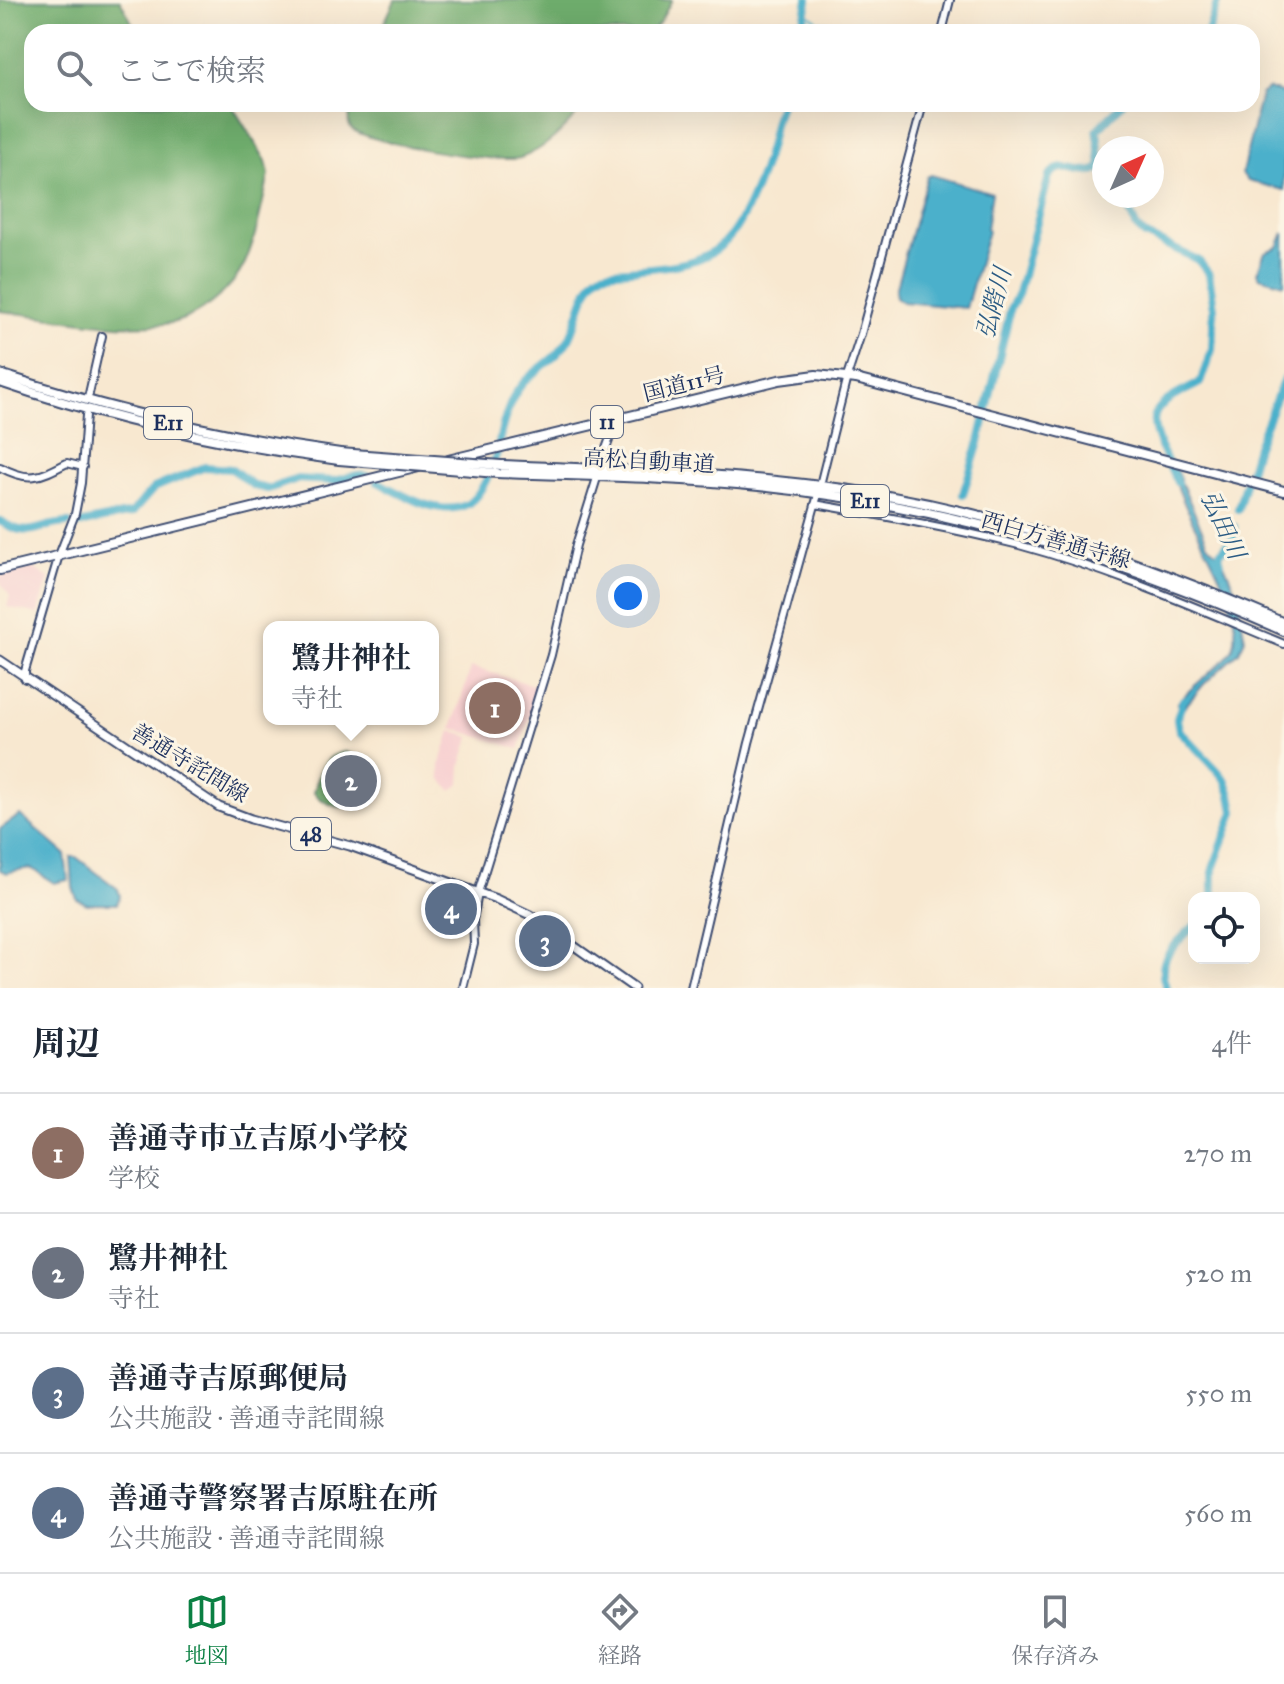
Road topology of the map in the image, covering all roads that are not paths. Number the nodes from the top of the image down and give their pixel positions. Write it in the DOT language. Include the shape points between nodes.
graph roads {
  1 [pos="950,0"];
  2 [pos="944,24"];
  3 [pos="921,112"];
  4 [pos="102,336"];
  5 [pos="0,374"];
  6 [pos="847,377"];
  7 [pos="0,382"];
  8 [pos="88,398"];
  9 [pos="86,415"];
  10 [pos="617,419"];
  11 [pos="340,456"];
  12 [pos="601,462"];
  13 [pos="0,467"];
  14 [pos="83,467"];
  15 [pos="596,481"];
  16 [pos="821,481"];
  17 [pos="1284,491"];
  18 [pos="59,555"];
  19 [pos="0,570"];
  20 [pos="1245,610"];
  21 [pos="1284,623"];
  22 [pos="1284,631"];
  23 [pos="1284,644"];
  24 [pos="0,660"];
  25 [pos="25,679"];
  26 [pos="478,893"];
  27 [pos="463,988"];
  28 [pos="634,988"];
  29 [pos="691,988"];
  1 -- 2 [label="street"];
  3 -- 6 [label="street"];
  4 -- 8 [label="street"];
  5 -- 11 [label="highway, 高松自動車道 / E11" via="172,424"];
  6 -- 10 [label="highway, 国道11号 / 11" via="779,380"];
  6 -- 16 [label="street"];
  6 -- 17 [label="highway, 国道11号 / 11"];
  7 -- 11 [label="highway, 高松自動車道 / E11" via="171,431 236,445"];
  9 -- 14 [label="street"];
  10 -- 12 [label="street"];
  10 -- 18 [label="highway, 国道11号 / 11"];
  11 -- 20 [label="highway, 高松自動車道 / E11, bridge" via="499,469 761,478 854,490 1051,534 1135,562"];
  13 -- 14 [label="street" via="33,477 67,463"];
  14 -- 18 [label="street" via="75,514"];
  15 -- 26 [label="street" via="551,655"];
  18 -- 19 [label="highway, 国道11号 / 11"];
  18 -- 25 [label="street"];
  20 -- 21 [label="highway, 高松自動車道 / E11"];
  20 -- 22 [label="highway, 高松自動車道 / E11"];
  23 -- 29 [label="street, 西白方善通寺線" via="1148,587 1020,546 816,501 749,743"];
  24 -- 25 [label="main road, 善通寺詫間線 / 48"];
  25 -- 26 [label="main road, 善通寺詫間線 / 48" via="231,813 350,846"];
  26 -- 27 [label="street" via="474,944"];
  26 -- 28 [label="main road, 善通寺詫間線 / 48" via="530,915"];
}
